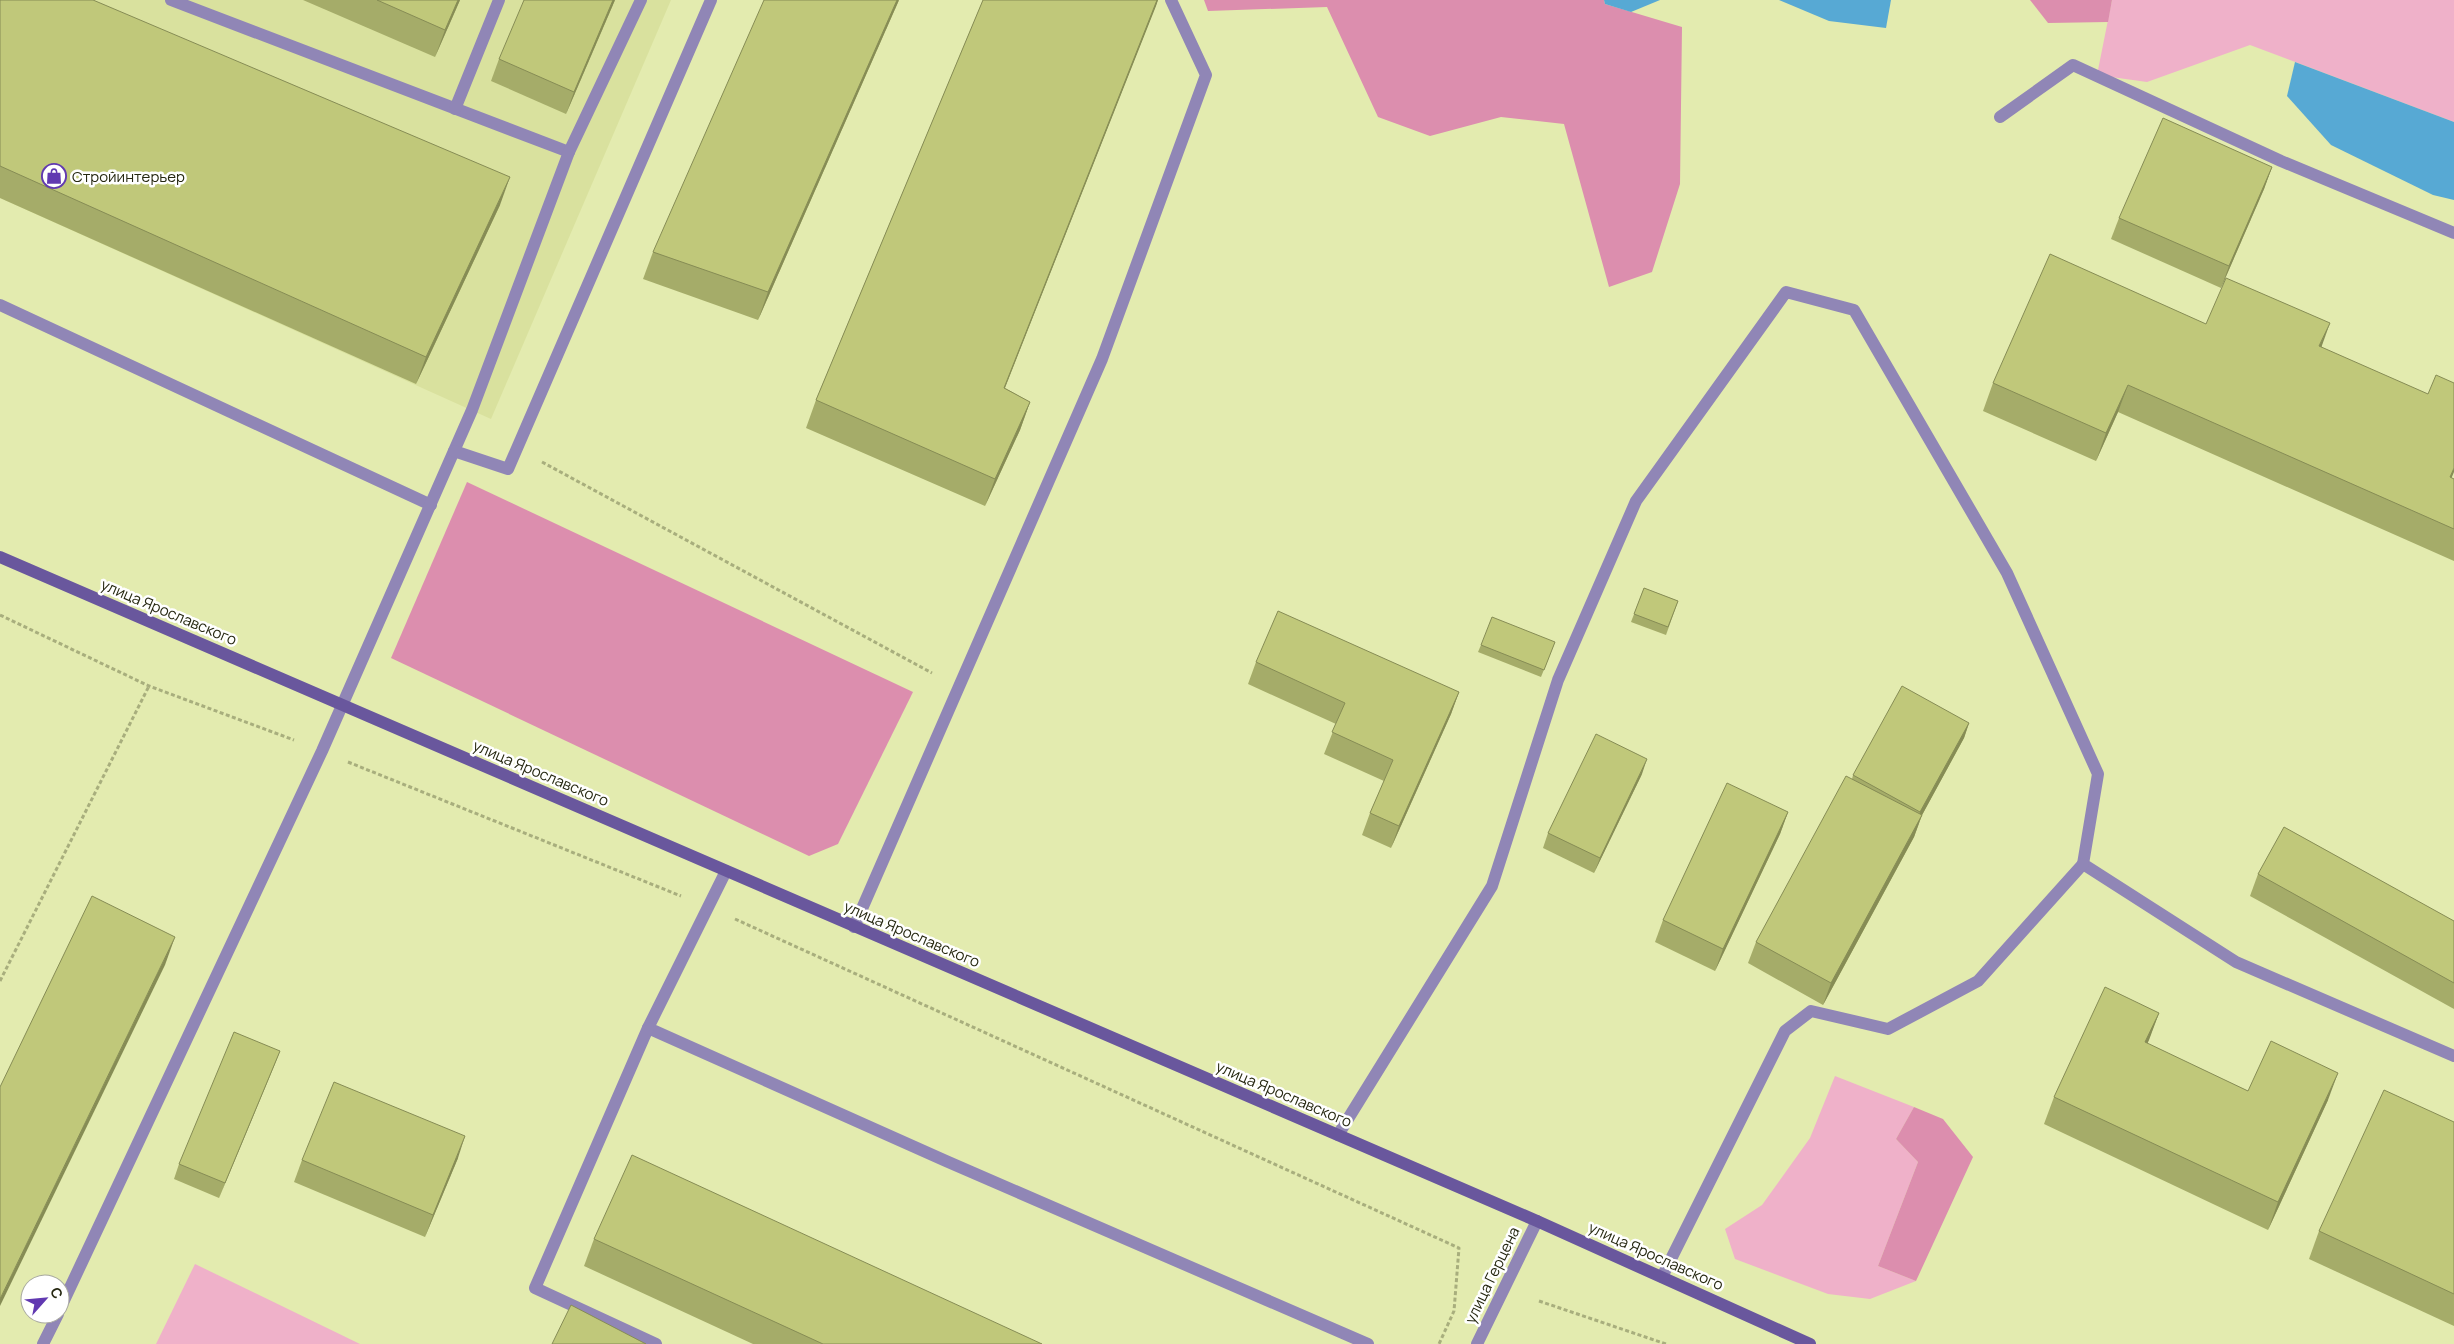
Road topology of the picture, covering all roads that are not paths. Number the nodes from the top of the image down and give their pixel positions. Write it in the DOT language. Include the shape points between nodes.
graph roads {
  1 [pos="171,0"];
  2 [pos="500,0"];
  3 [pos="641,0"];
  4 [pos="711,0"];
  5 [pos="1171,0"];
  6 [pos="456,109"];
  7 [pos="2000,117"];
  8 [pos="569,152"];
  9 [pos="2454,233"];
  10 [pos="0,306"];
  11 [pos="454,451"];
  12 [pos="431,505"];
  13 [pos="0,557"];
  14 [pos="342,705"];
  15 [pos="2083,864"];
  16 [pos="726,871"];
  17 [pos="854,927"];
  18 [pos="648,1028"];
  19 [pos="2454,1056"];
  20 [pos="1338,1135"];
  21 [pos="1537,1221"];
  22 [pos="1662,1277"];
  23 [pos="70,1288"];
  24 [pos="53,1324"];
  25 [pos="44,1344"];
  26 [pos="656,1344"];
  27 [pos="1368,1344"];
  28 [pos="1477,1344"];
  29 [pos="1810,1344"];
  1 -- 6 [label="street"];
  2 -- 6 [label="street"];
  3 -- 8 [label="street"];
  4 -- 11 [label="street" via="508,469"];
  5 -- 17 [label="street" via="1206,76 1102,359"];
  6 -- 8 [label="street"];
  7 -- 9 [label="street" via="2073,65 2281,162"];
  8 -- 11 [label="street"];
  10 -- 12 [label="street"];
  11 -- 12 [label="street"];
  12 -- 14 [label="street"];
  13 -- 14 [label="street, улица Ярославского"];
  14 -- 16 [label="street, улица Ярославского"];
  14 -- 23 [label="street"];
  15 -- 19 [label="street" via="2236,962"];
  15 -- 20 [label="street" via="2098,774 2007,573 1854,310 1786,292 1636,501 1558,680 1492,886"];
  15 -- 22 [label="street" via="1978,981 1888,1029 1811,1010 1785,1031"];
  16 -- 17 [label="street, улица Ярославского"];
  16 -- 18 [label="street"];
  17 -- 20 [label="street, улица Ярославского"];
  18 -- 26 [label="street" via="535,1288"];
  18 -- 27 [label="street"];
  20 -- 21 [label="street, улица Ярославского"];
  21 -- 22 [label="street, улица Ярославского"];
  21 -- 28 [label="street, улица Герцена"];
  22 -- 29 [label="street, улица Ярославского"];
  24 -- 25 [label="street"];
}
